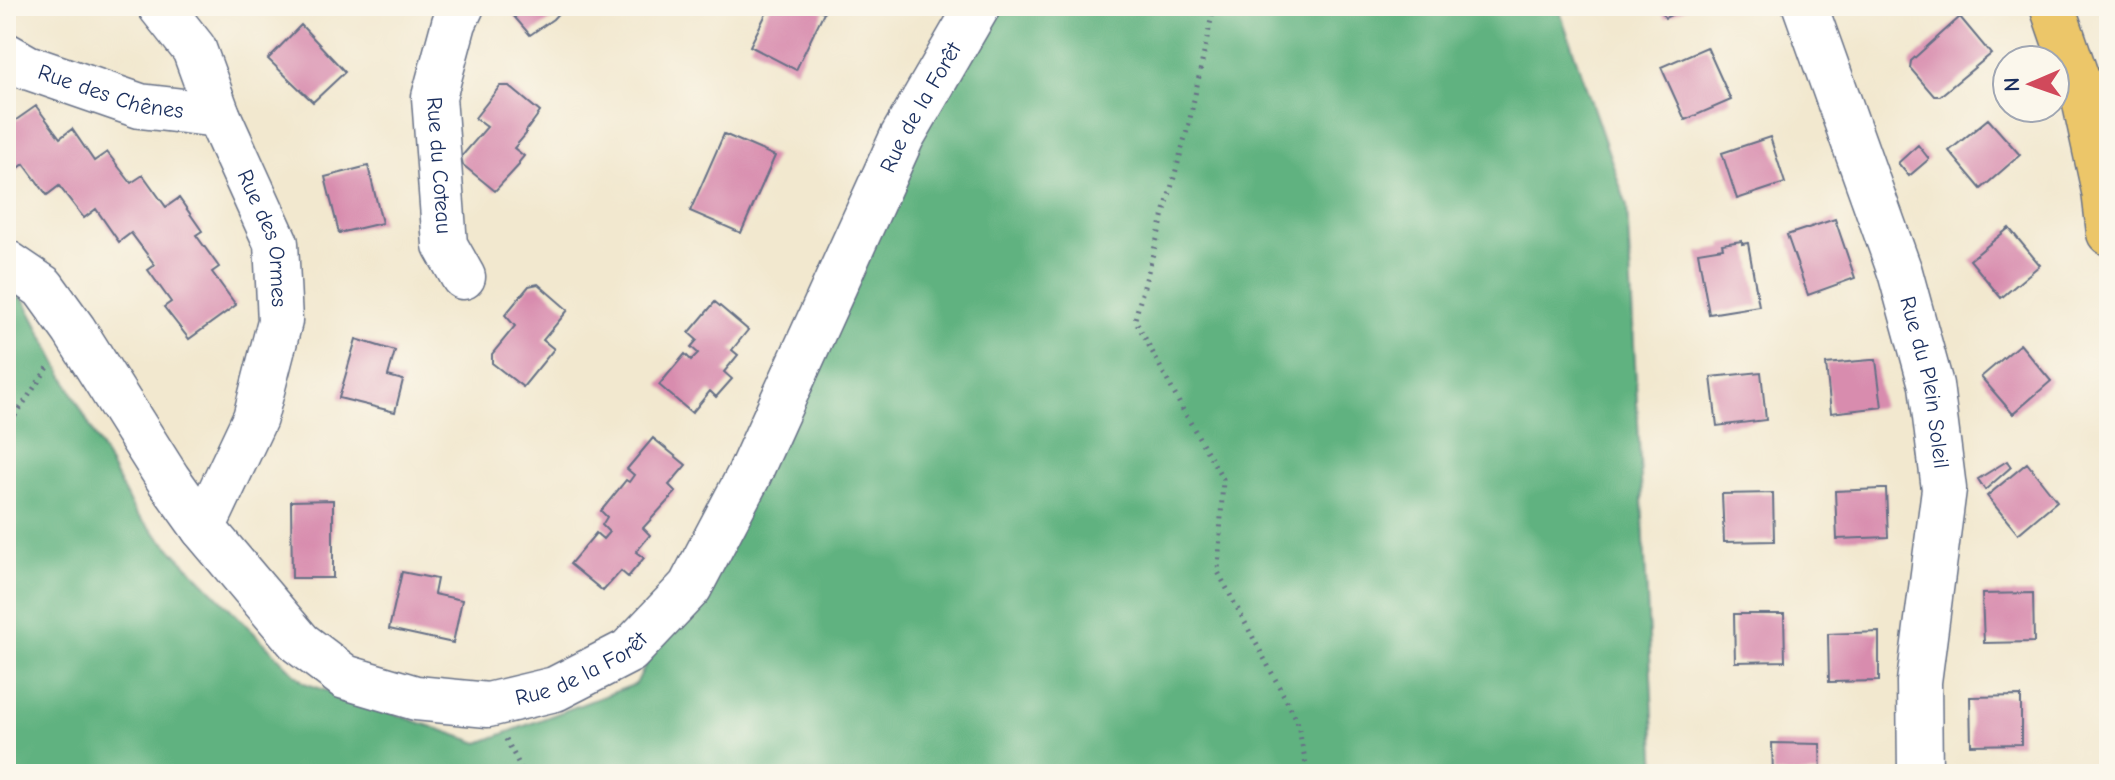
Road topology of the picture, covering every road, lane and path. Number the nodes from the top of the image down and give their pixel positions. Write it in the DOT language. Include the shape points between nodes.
graph roads {
  1 [pos="160,6"];
  2 [pos="462,6"];
  3 [pos="978,6"];
  4 [pos="1214,6"];
  5 [pos="1805,6"];
  6 [pos="2052,6"];
  7 [pos="6,55"];
  8 [pos="218,115"];
  9 [pos="2109,233"];
  10 [pos="6,262"];
  11 [pos="463,277"];
  12 [pos="74,330"];
  13 [pos="6,429"];
  14 [pos="203,528"];
  15 [pos="1308,774"];
  16 [pos="1920,774"];
  1 -- 8 [label="street, Rue des Ormes" via="194,49"];
  2 -- 11 [label="street, Rue du Coteau" via="434,97 445,245"];
  3 -- 14 [label="street, Rue de la Forêt" via="902,137 748,477 690,587 629,651 555,689 488,705 416,698 345,677 300,643"];
  4 -- 15 [label="path" via="1189,123 1135,319 1223,479 1218,572 1297,720"];
  5 -- 16 [label="street, Rue du Plein Soleil" via="1900,272 1931,385 1944,489 1919,682"];
  6 -- 9 [label="main road" via="2084,99"];
  7 -- 8 [label="street, Rue des Chênes" via="140,106"];
  8 -- 14 [label="street, Rue des Ormes" via="276,243 280,321 255,418"];
  10 -- 12 [label="street, Rue de la Forêt" via="43,287"];
  12 -- 13 [label="path"];
  12 -- 14 [label="street, Rue de la Forêt"];
}
